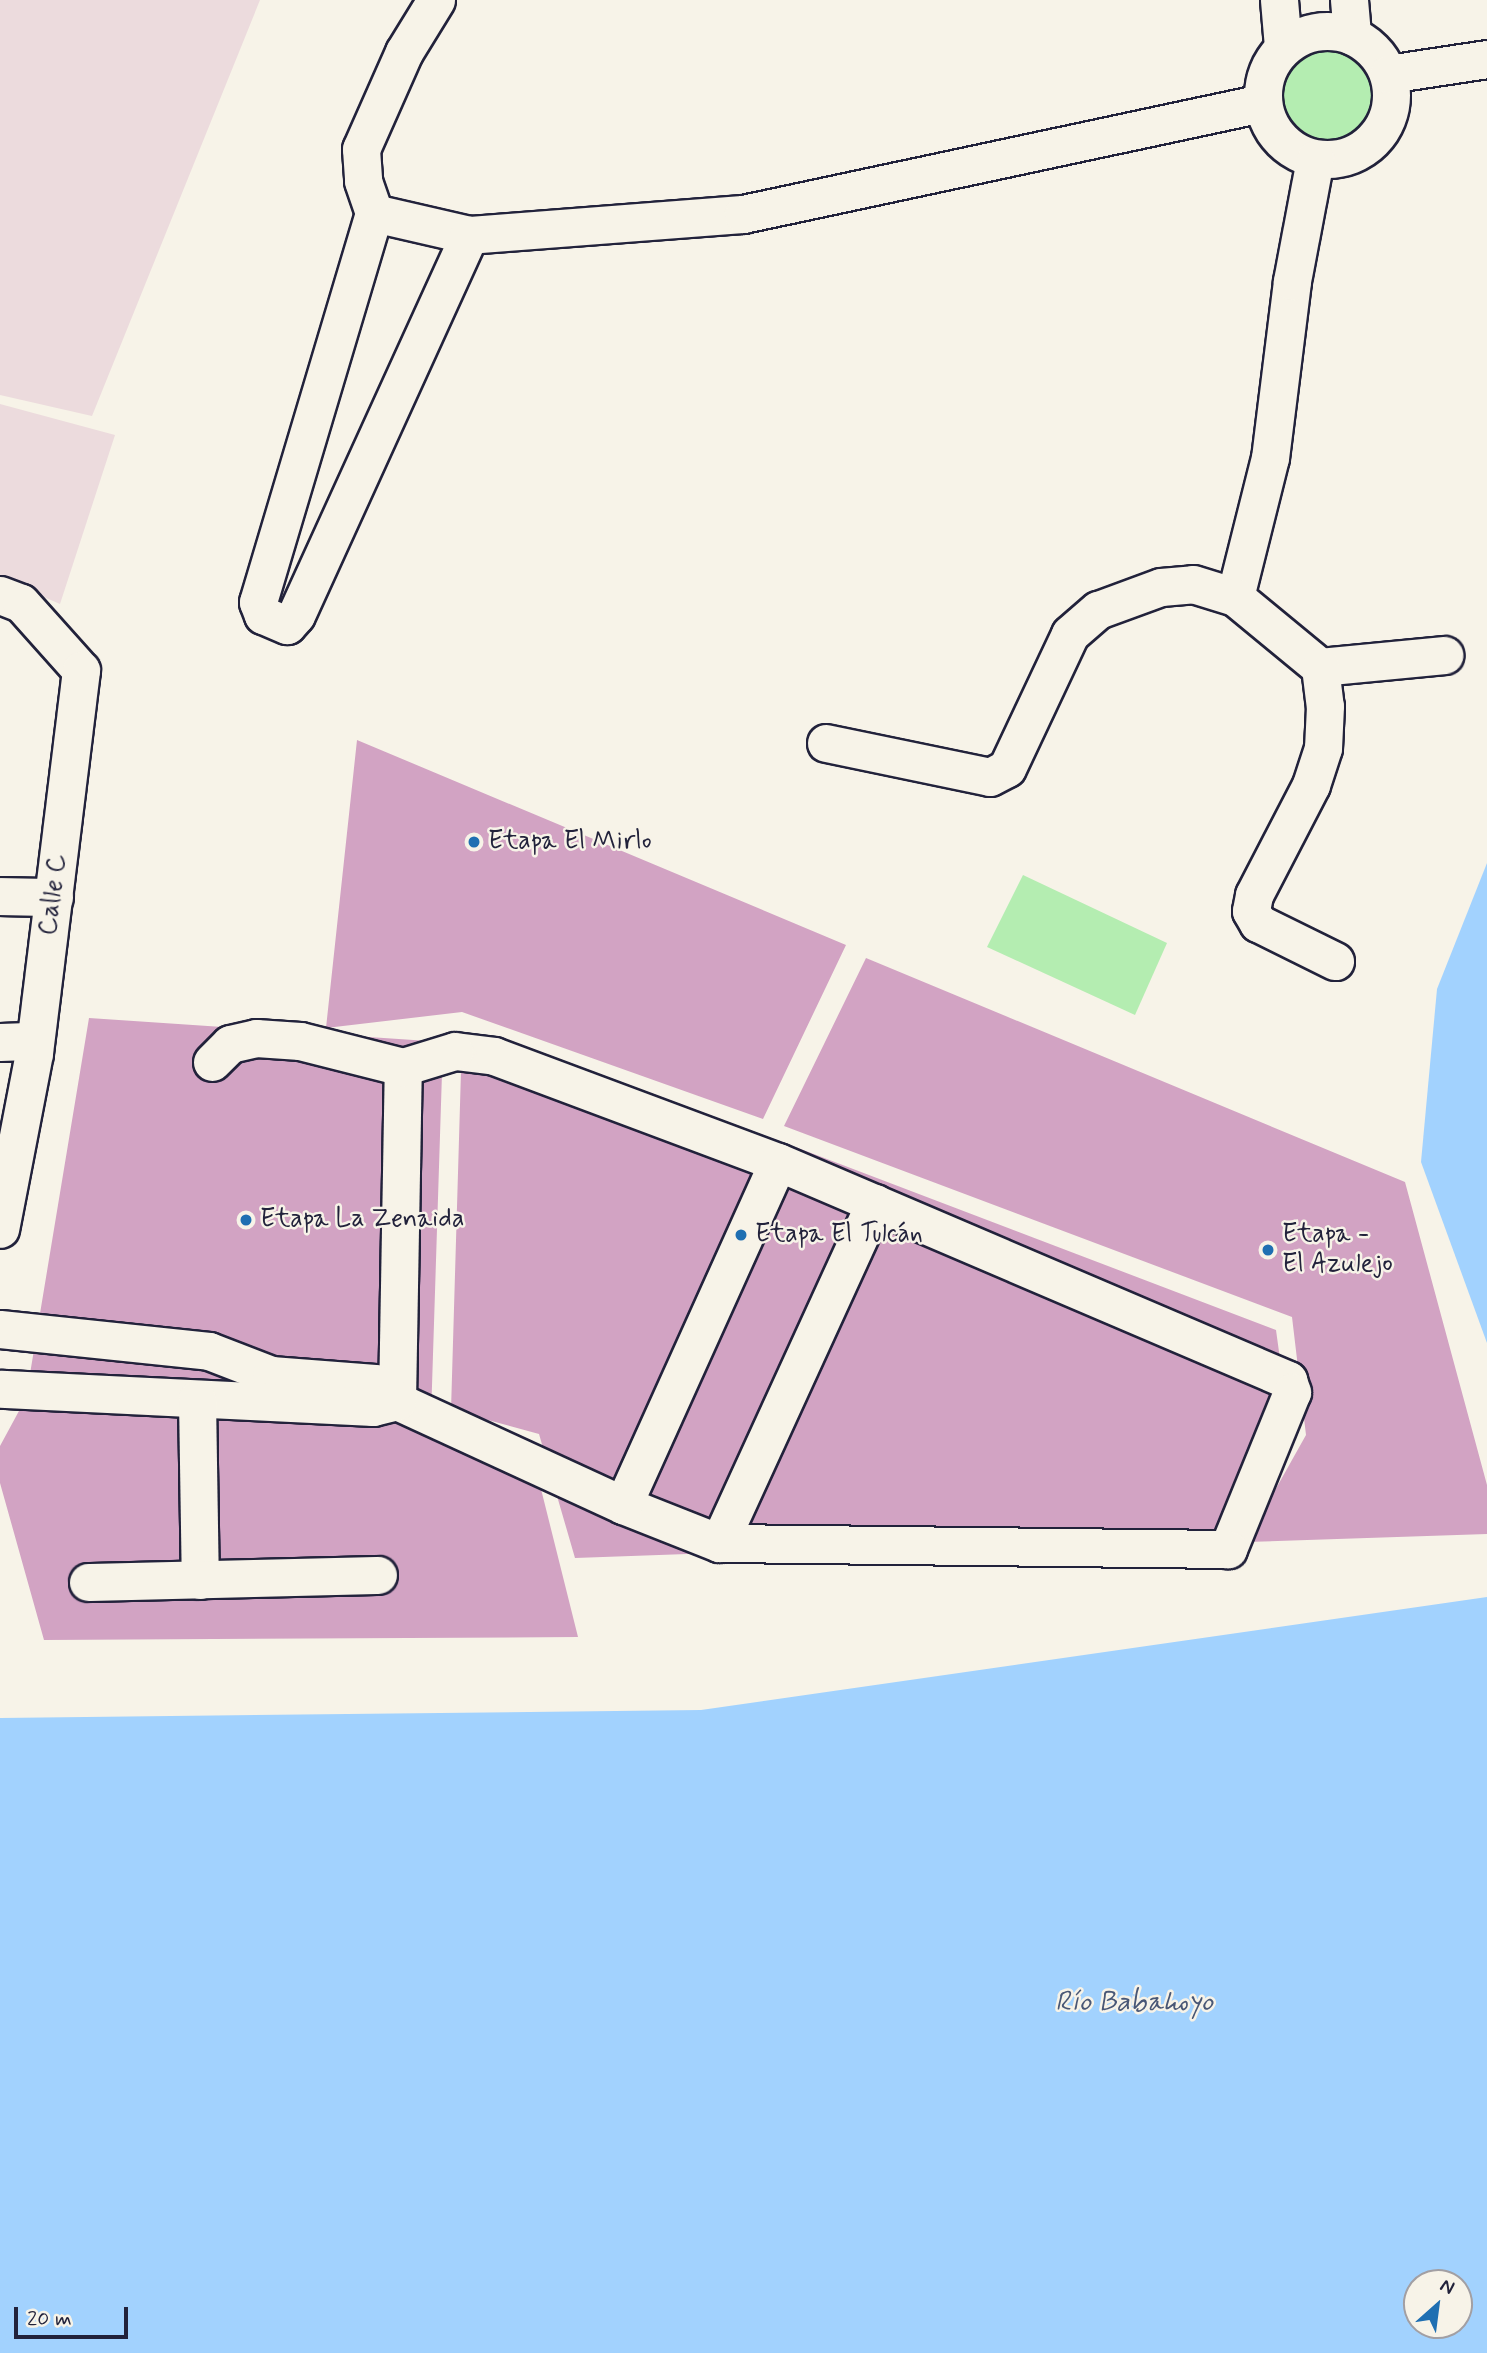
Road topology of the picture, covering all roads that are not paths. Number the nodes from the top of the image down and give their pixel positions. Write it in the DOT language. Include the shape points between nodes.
graph roads {
  1 [pos="436,0"];
  2 [pos="1279,0"];
  3 [pos="1349,0"];
  4 [pos="1352,36"];
  5 [pos="1283,47"];
  6 [pos="1487,59"];
  7 [pos="1388,74"];
  8 [pos="1262,103"];
  9 [pos="1315,159"];
  10 [pos="374,212"];
  11 [pos="469,235"];
  12 [pos="0,595"];
  13 [pos="1235,597"];
  14 [pos="1444,655"];
  15 [pos="1320,667"];
  16 [pos="826,743"];
  17 [pos="0,896"];
  18 [pos="54,897"];
  19 [pos="1335,961"];
  20 [pos="17,1041"];
  21 [pos="212,1062"];
  22 [pos="403,1067"];
  23 [pos="778,1162"];
  24 [pos="875,1203"];
  25 [pos="0,1229"];
  26 [pos="0,1329"];
  27 [pos="0,1389"];
  28 [pos="197,1399"];
  29 [pos="397,1401"];
  30 [pos="623,1506"];
  31 [pos="719,1543"];
  32 [pos="378,1575"];
  33 [pos="200,1580"];
  34 [pos="88,1583"];
  1 -- 10 [label="street" via="404,52 361,149 362,181"];
  2 -- 5 [label="street"];
  3 -- 4 [label="street"];
  4 -- 5 [label="street" via="1316,32"];
  4 -- 7 [label="street" via="1380,59"];
  5 -- 8 [label="street" via="1263,82"];
  6 -- 7 [label="street"];
  7 -- 9 [label="street" via="1389,107 1376,137 1359,152 1338,159"];
  8 -- 9 [label="street" via="1280,139"];
  8 -- 11 [label="street" via="743,214"];
  9 -- 13 [label="street" via="1292,281 1270,458"];
  10 -- 11 [label="street"];
  10 -- 11 [label="street" via="258,602 264,615 287,625 296,615"];
  12 -- 18 [label="street, Calle C" via="22,603 81,670"];
  13 -- 15 [label="street"];
  13 -- 16 [label="street" via="1193,584 1161,587 1098,610 1070,634 1007,768 990,777"];
  14 -- 15 [label="street"];
  15 -- 19 [label="street" via="1324,748 1311,785 1254,894 1251,911 1258,923"];
  17 -- 18 [label="street"];
  18 -- 20 [label="street, Calle C"];
  20 -- 25 [label="street, Calle C"];
  21 -- 22 [label="street" via="230,1044 256,1038 300,1041"];
  22 -- 23 [label="street" via="455,1051 494,1056"];
  22 -- 29 [label="street"];
  23 -- 24 [label="street"];
  23 -- 30 [label="street"];
  24 -- 31 [label="street"];
  24 -- 31 [label="street" via="1288,1380 1292,1392 1228,1549"];
  26 -- 29 [label="street" via="209,1351 271,1375 374,1383"];
  27 -- 28 [label="street"];
  28 -- 29 [label="street" via="373,1407"];
  28 -- 33 [label="street"];
  29 -- 30 [label="street"];
  30 -- 31 [label="street"];
  32 -- 33 [label="street"];
  33 -- 34 [label="street"];
}
